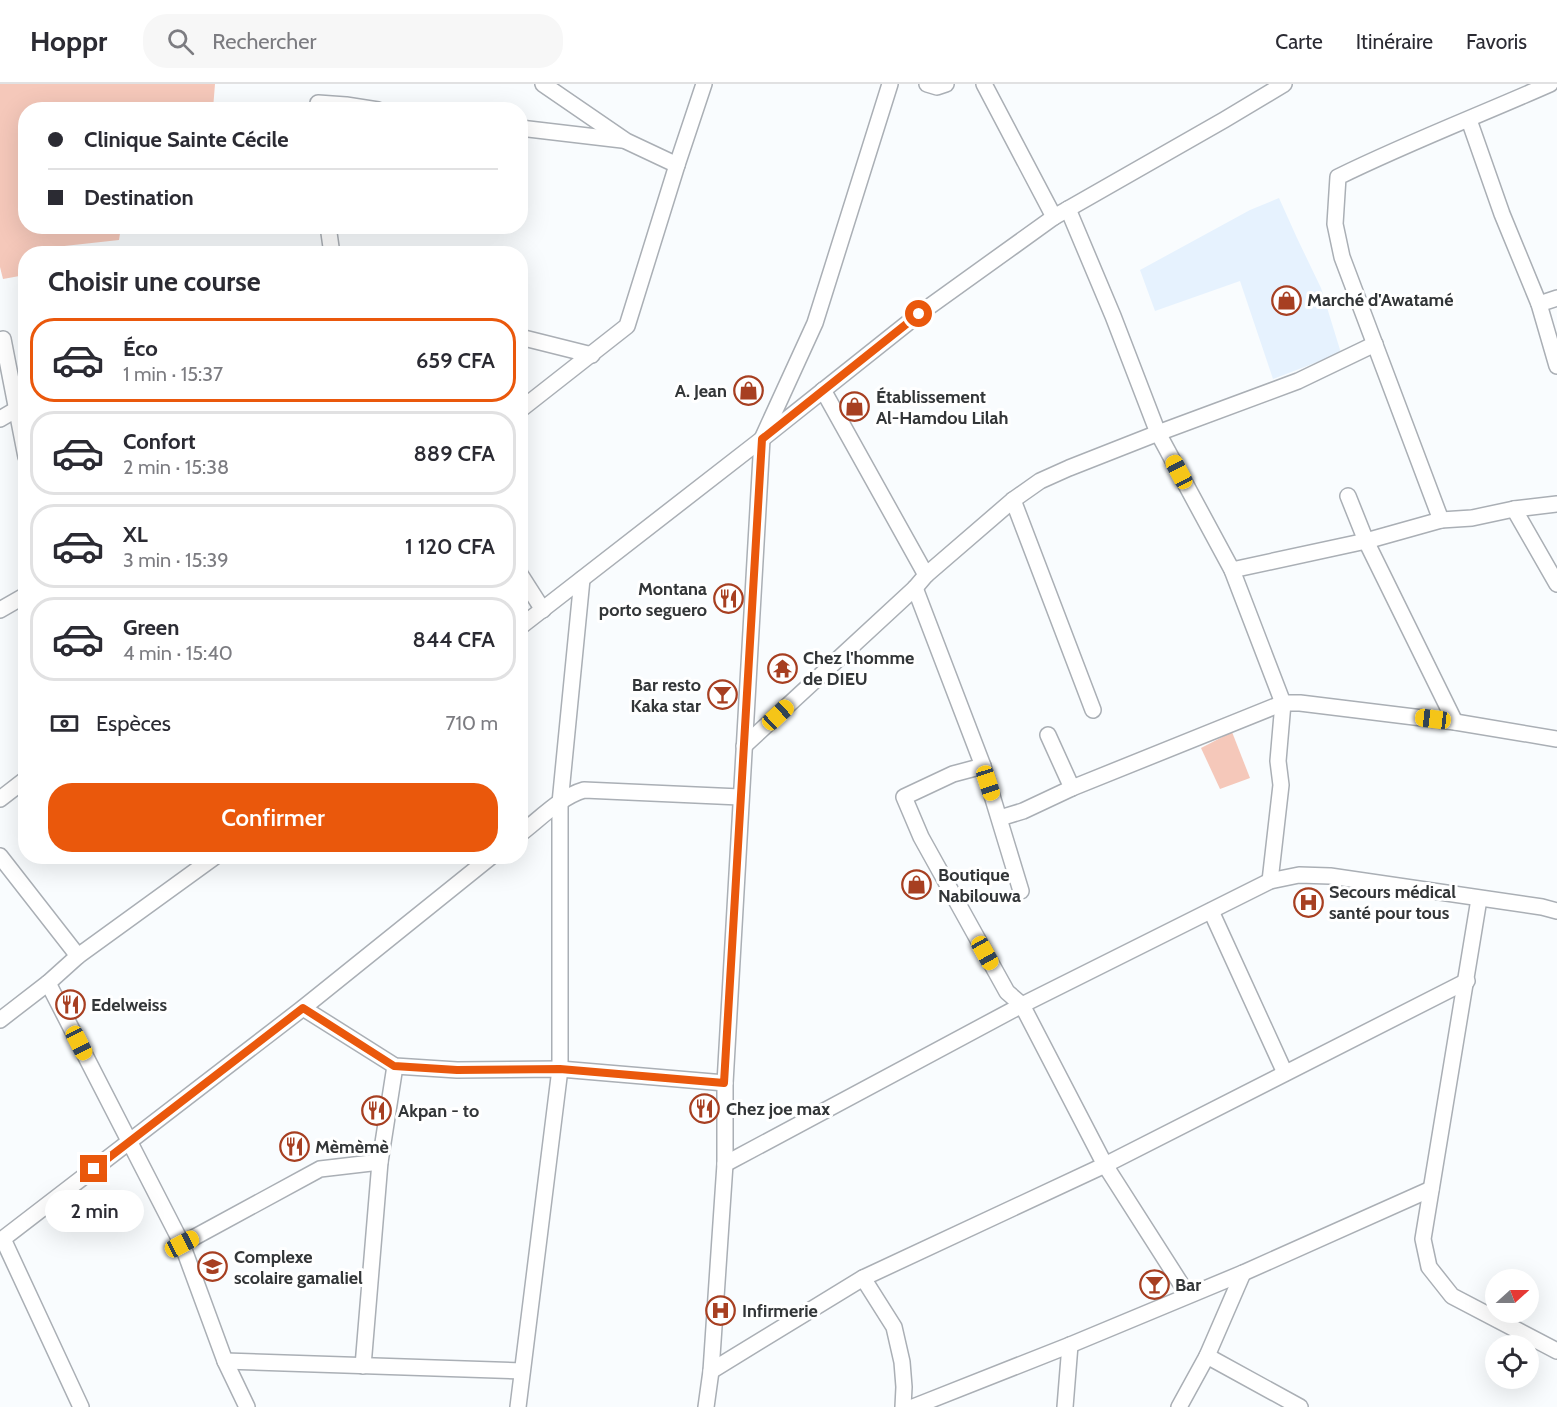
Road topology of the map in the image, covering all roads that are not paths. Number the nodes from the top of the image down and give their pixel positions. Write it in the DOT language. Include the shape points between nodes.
graph roads {
  1 [pos="543,84"];
  2 [pos="704,84"];
  3 [pos="890,84"];
  4 [pos="927,84"];
  5 [pos="946,84"];
  6 [pos="984,84"];
  7 [pos="1284,84"];
  8 [pos="1550,84"];
  9 [pos="1469,120"];
  10 [pos="528,129"];
  11 [pos="626,141"];
  12 [pos="677,165"];
  13 [pos="1068,209"];
  14 [pos="1054,218"];
  15 [pos="1557,298"];
  16 [pos="1539,304"];
  17 [pos="3,339"];
  18 [pos="528,339"];
  19 [pos="1375,344"];
  20 [pos="592,355"];
  21 [pos="1557,366"];
  22 [pos="822,390"];
  23 [pos="528,404"];
  24 [pos="16,409"];
  25 [pos="0,419"];
  26 [pos="18,419"];
  27 [pos="1158,433"];
  28 [pos="762,439"];
  29 [pos="1348,496"];
  30 [pos="1013,500"];
  31 [pos="1557,504"];
  32 [pos="1514,509"];
  33 [pos="1441,520"];
  34 [pos="1366,541"];
  35 [pos="1232,570"];
  36 [pos="926,575"];
  37 [pos="582,579"];
  38 [pos="1557,584"];
  39 [pos="528,587"];
  40 [pos="915,588"];
  41 [pos="18,600"];
  42 [pos="0,610"];
  43 [pos="543,610"];
  44 [pos="528,621"];
  45 [pos="1283,703"];
  46 [pos="1093,710"];
  47 [pos="1455,722"];
  48 [pos="1048,735"];
  49 [pos="1557,739"];
  50 [pos="744,746"];
  51 [pos="982,766"];
  52 [pos="18,785"];
  53 [pos="1072,788"];
  54 [pos="740,796"];
  55 [pos="0,799"];
  56 [pos="560,803"];
  57 [pos="1000,818"];
  58 [pos="528,828"];
  59 [pos="0,856"];
  60 [pos="205,864"];
  61 [pos="482,864"];
  62 [pos="1270,881"];
  63 [pos="1021,891"];
  64 [pos="1479,899"];
  65 [pos="1211,911"];
  66 [pos="1557,911"];
  67 [pos="78,956"];
  68 [pos="1467,981"];
  69 [pos="48,983"];
  70 [pos="1022,1005"];
  71 [pos="303,1008"];
  72 [pos="0,1020"];
  73 [pos="394,1066"];
  74 [pos="560,1069"];
  75 [pos="1285,1073"];
  76 [pos="724,1083"];
  77 [pos="130,1142"];
  78 [pos="380,1162"];
  79 [pos="725,1164"];
  80 [pos="1105,1165"];
  81 [pos="1431,1189"];
  82 [pos="2,1240"];
  83 [pos="182,1244"];
  84 [pos="1243,1273"];
  85 [pos="863,1278"];
  86 [pos="1188,1295"];
  87 [pos="1070,1345"];
  88 [pos="1557,1351"];
  89 [pos="1207,1356"];
  90 [pos="225,1361"];
  91 [pos="363,1366"];
  92 [pos="522,1371"];
  93 [pos="711,1371"];
  94 [pos="81,1407"];
  95 [pos="247,1407"];
  96 [pos="518,1407"];
  97 [pos="706,1407"];
  98 [pos="903,1407"];
  99 [pos="913,1407"];
  100 [pos="1065,1407"];
  101 [pos="1179,1407"];
  102 [pos="1300,1407"];
  1 -- 11 [label="street"];
  2 -- 12 [label="street"];
  3 -- 28 [label="street" via="815,323"];
  4 -- 5 [label="street"];
  6 -- 14 [label="street"];
  7 -- 13 [label="street"];
  8 -- 9 [label="street"];
  9 -- 16 [label="street"];
  9 -- 19 [label="street" via="1338,177 1335,224 1342,257"];
  10 -- 11 [label="street"];
  11 -- 12 [label="street"];
  12 -- 20 [label="street" via="627,326"];
  13 -- 14 [label="street"];
  13 -- 27 [label="street"];
  14 -- 22 [label="street" via="919,314"];
  15 -- 16 [label="street"];
  16 -- 21 [label="street"];
  17 -- 24 [label="street"];
  18 -- 20 [label="street"];
  19 -- 27 [label="street" via="1298,381"];
  19 -- 33 [label="street"];
  20 -- 23 [label="street"];
  22 -- 28 [label="street"];
  22 -- 36 [label="street"];
  24 -- 25 [label="street"];
  24 -- 26 [label="street"];
  27 -- 30 [label="street" via="1040,481"];
  27 -- 35 [label="street"];
  28 -- 37 [label="street"];
  28 -- 50 [label="street"];
  29 -- 34 [label="street"];
  30 -- 36 [label="street"];
  30 -- 46 [label="street"];
  31 -- 32 [label="street"];
  32 -- 33 [label="street"];
  32 -- 38 [label="street"];
  33 -- 34 [label="street"];
  34 -- 35 [label="street"];
  34 -- 47 [label="street"];
  35 -- 45 [label="street"];
  36 -- 40 [label="street"];
  37 -- 43 [label="street"];
  37 -- 56 [label="street"];
  39 -- 43 [label="street"];
  40 -- 50 [label="street"];
  40 -- 51 [label="street"];
  41 -- 42 [label="street"];
  43 -- 44 [label="street"];
  45 -- 47 [label="street"];
  45 -- 53 [label="street"];
  45 -- 62 [label="street" via="1278,761 1281,784"];
  47 -- 49 [label="street"];
  48 -- 53 [label="street"];
  50 -- 54 [label="street"];
  51 -- 57 [label="street"];
  51 -- 70 [label="street" via="953,774 904,797 921,837 1007,992"];
  52 -- 55 [label="street"];
  53 -- 57 [label="street"];
  54 -- 56 [label="street" via="585,790"];
  54 -- 76 [label="street"];
  56 -- 58 [label="street"];
  56 -- 74 [label="street"];
  57 -- 63 [label="street"];
  59 -- 67 [label="street"];
  60 -- 67 [label="street"];
  61 -- 71 [label="street"];
  62 -- 64 [label="street" via="1299,875 1330,876"];
  62 -- 65 [label="street"];
  64 -- 66 [label="street"];
  64 -- 68 [label="street"];
  65 -- 70 [label="street"];
  65 -- 75 [label="street"];
  67 -- 69 [label="street"];
  68 -- 75 [label="street"];
  68 -- 81 [label="street"];
  69 -- 72 [label="street"];
  69 -- 77 [label="street"];
  70 -- 79 [label="street"];
  70 -- 80 [label="street"];
  71 -- 73 [label="street"];
  71 -- 77 [label="street"];
  73 -- 74 [label="street"];
  73 -- 78 [label="street"];
  74 -- 76 [label="street"];
  74 -- 92 [label="street"];
  75 -- 80 [label="street"];
  76 -- 79 [label="street"];
  77 -- 82 [label="street"];
  77 -- 83 [label="street"];
  78 -- 83 [label="street" via="320,1169"];
  78 -- 91 [label="street"];
  79 -- 93 [label="street"];
  80 -- 85 [label="street"];
  80 -- 86 [label="street"];
  81 -- 84 [label="street"];
  81 -- 88 [label="street" via="1423,1239 1429,1267 1452,1296"];
  82 -- 94 [label="street"];
  83 -- 90 [label="street"];
  84 -- 86 [label="street"];
  84 -- 89 [label="street"];
  85 -- 93 [label="street"];
  85 -- 98 [label="street" via="894,1327 902,1362"];
  86 -- 87 [label="street"];
  87 -- 99 [label="street"];
  87 -- 100 [label="street"];
  89 -- 101 [label="street"];
  89 -- 102 [label="street"];
  90 -- 91 [label="street"];
  90 -- 95 [label="street"];
  91 -- 92 [label="street"];
  92 -- 96 [label="street"];
  93 -- 97 [label="street"];
}
